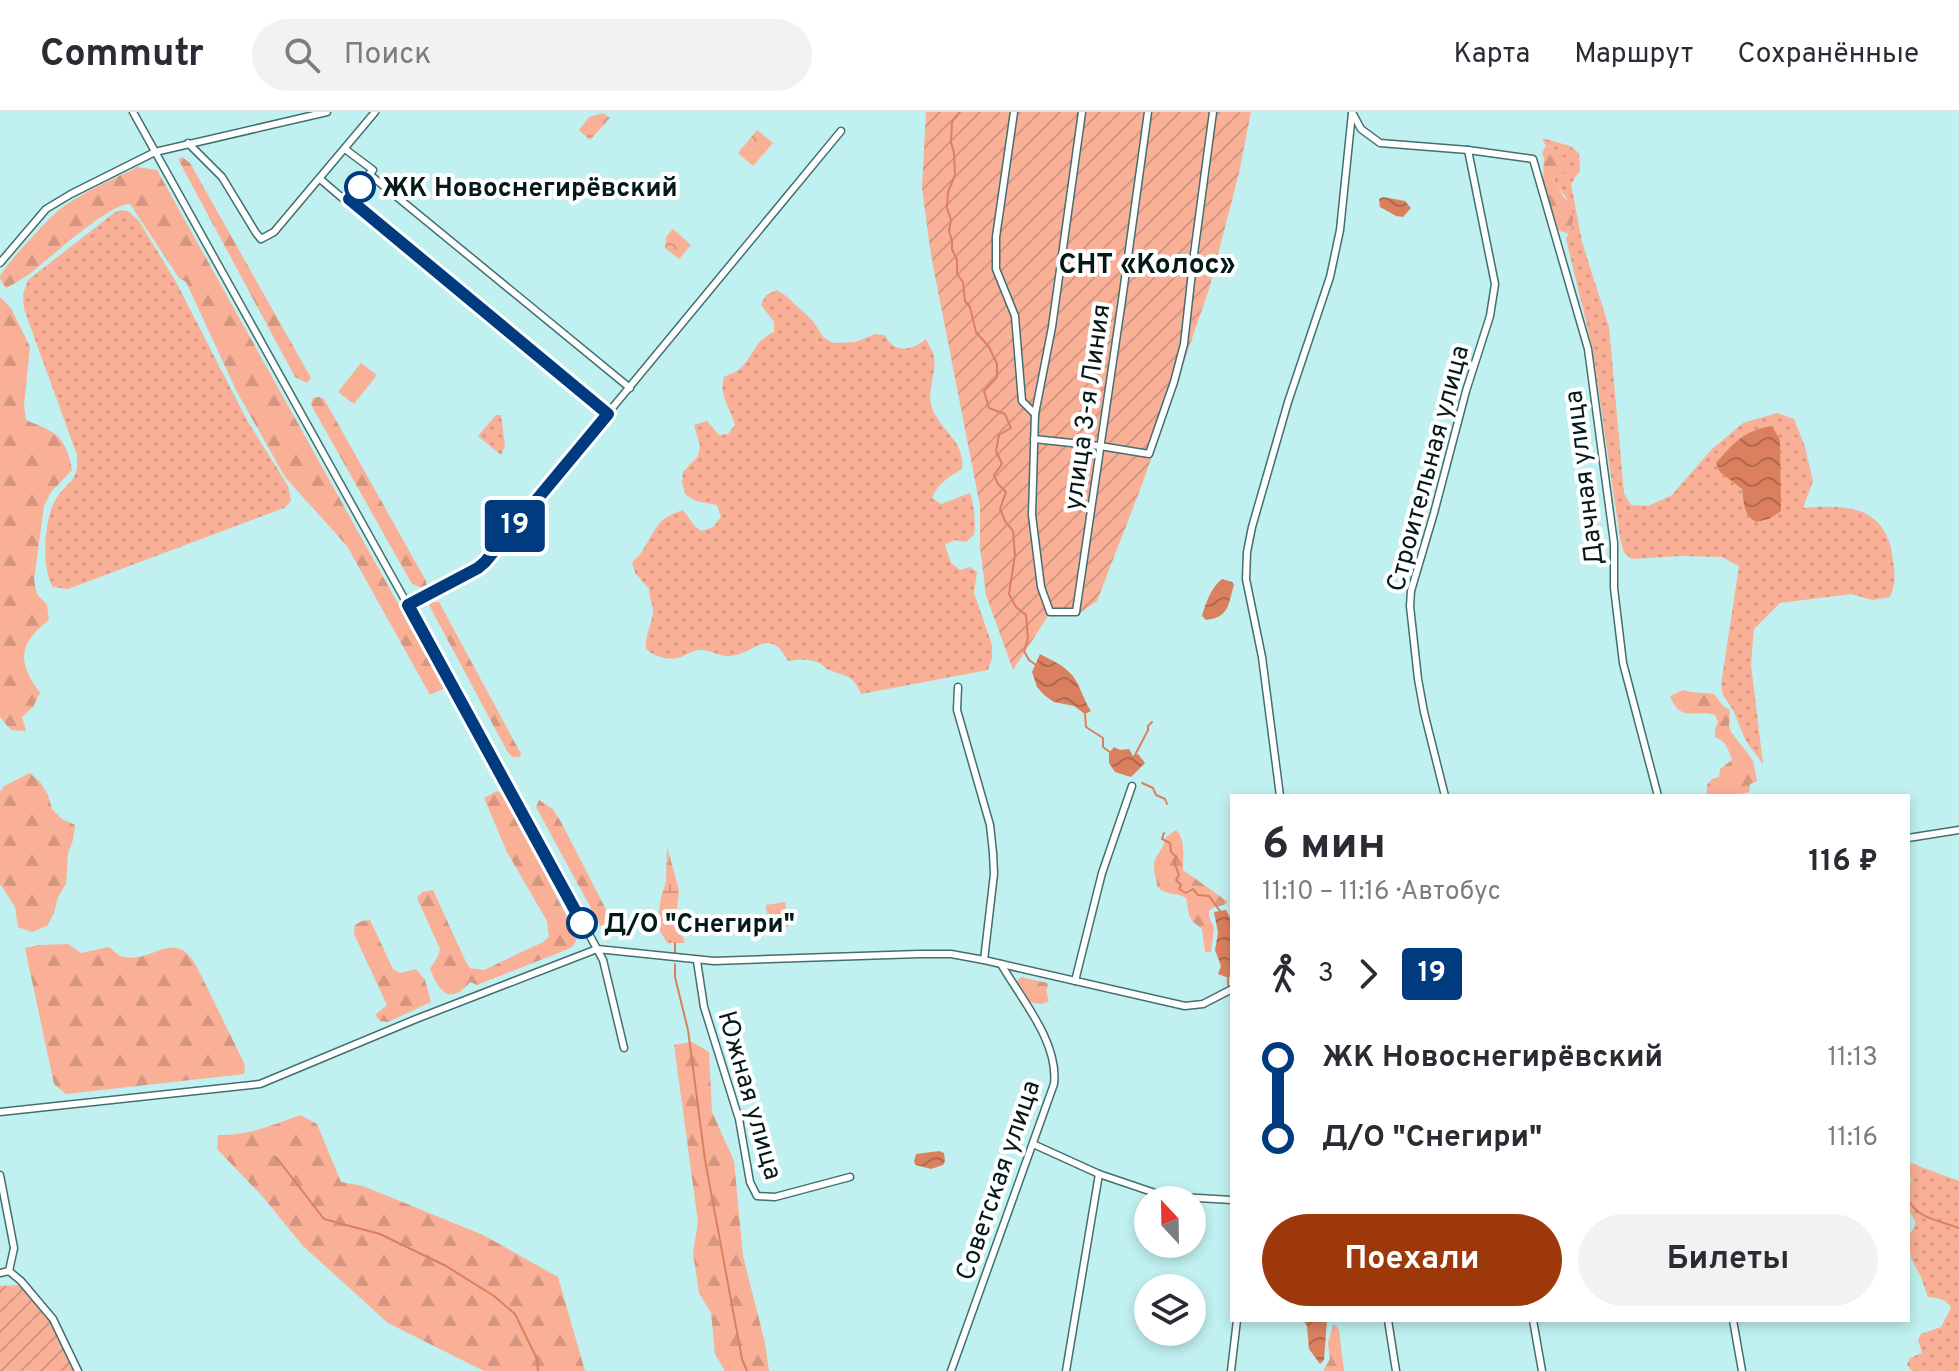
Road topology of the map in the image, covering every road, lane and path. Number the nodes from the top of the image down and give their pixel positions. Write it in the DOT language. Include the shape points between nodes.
graph roads {
  1 [pos="133,112"];
  2 [pos="327,112"];
  3 [pos="375,112"];
  4 [pos="1014,112"];
  5 [pos="1082,112"];
  6 [pos="1148,112"];
  7 [pos="1213,112"];
  8 [pos="1352,112"];
  9 [pos="841,131"];
  10 [pos="188,143"];
  11 [pos="345,149"];
  12 [pos="1468,150"];
  13 [pos="155,152"];
  14 [pos="371,172"];
  15 [pos="320,179"];
  16 [pos="348,201"];
  17 [pos="0,263"];
  18 [pos="630,388"];
  19 [pos="608,414"];
  20 [pos="1035,414"];
  21 [pos="1034,439"];
  22 [pos="1100,446"];
  23 [pos="408,605"];
  24 [pos="958,687"];
  25 [pos="1132,786"];
  26 [pos="1280,794"];
  27 [pos="1444,794"];
  28 [pos="1657,794"];
  29 [pos="1959,830"];
  30 [pos="1910,838"];
  31 [pos="597,949"];
  32 [pos="984,960"];
  33 [pos="697,961"];
  34 [pos="1001,964"];
  35 [pos="1075,981"];
  36 [pos="1230,990"];
  37 [pos="624,1048"];
  38 [pos="0,1112"];
  39 [pos="1033,1144"];
  40 [pos="1099,1174"];
  41 [pos="0,1175"];
  42 [pos="850,1177"];
  43 [pos="1230,1200"];
  44 [pos="9,1271"];
  45 [pos="0,1273"];
  46 [pos="1237,1322"];
  47 [pos="1388,1322"];
  48 [pos="1533,1322"];
  49 [pos="1733,1322"];
  50 [pos="78,1371"];
  51 [pos="951,1371"];
  52 [pos="1066,1371"];
  53 [pos="1231,1371"];
  54 [pos="1396,1371"];
  55 [pos="1542,1371"];
  56 [pos="1742,1371"];
  1 -- 13 [label="street"];
  2 -- 10 [label="street"];
  3 -- 11 [label="street"];
  4 -- 20 [label="street" via="996,269 1015,316 1022,401"];
  5 -- 20 [label="street"];
  6 -- 22 [label="street, улица 3-я Линия"];
  7 -- 22 [label="street" via="1184,344 1174,382 1149,454"];
  8 -- 12 [label="street" via="1361,129 1380,143"];
  8 -- 26 [label="street" via="1330,277 1288,402 1247,552 1246,579"];
  9 -- 18 [label="street"];
  10 -- 13 [label="street"];
  10 -- 15 [label="street" via="222,177 261,239 274,232"];
  11 -- 14 [label="street"];
  11 -- 15 [label="street"];
  12 -- 27 [label="street, Строительная улица" via="1494,297 1410,606 1423,711"];
  12 -- 28 [label="street, Дачная улица" via="1533,159 1588,349 1614,543 1623,663"];
  13 -- 17 [label="street" via="46,209"];
  13 -- 23 [label="street"];
  14 -- 16 [label="street"];
  14 -- 18 [label="street"];
  15 -- 16 [label="street"];
  16 -- 19 [label="street"];
  18 -- 19 [label="street"];
  19 -- 23 [label="street" via="485,562"];
  20 -- 21 [label="street"];
  21 -- 22 [label="street"];
  21 -- 22 [label="street, улица 3-я Линия" via="1032,515 1041,587 1050,612 1076,612"];
  23 -- 31 [label="street"];
  24 -- 32 [label="street" via="957,710 993,853"];
  25 -- 35 [label="street" via="1102,873"];
  29 -- 30 [label="street"];
  31 -- 33 [label="street"];
  31 -- 37 [label="street"];
  31 -- 38 [label="street" via="260,1084"];
  32 -- 33 [label="street" via="919,954"];
  32 -- 34 [label="street"];
  33 -- 42 [label="street, Южная улица" via="704,1007 757,1196 775,1197"];
  34 -- 35 [label="street"];
  34 -- 39 [label="street, Советская улица" via="1054,1063 1054,1084"];
  35 -- 36 [label="street" via="1185,1006 1203,1004"];
  39 -- 40 [label="street"];
  39 -- 51 [label="street, Советская улица"];
  40 -- 43 [label="street" via="1164,1196"];
  40 -- 52 [label="street"];
  41 -- 44 [label="street" via="14,1248"];
  44 -- 45 [label="street"];
  44 -- 50 [label="street" via="53,1319"];
  46 -- 53 [label="street"];
  47 -- 54 [label="street"];
  48 -- 55 [label="street"];
  49 -- 56 [label="street"];
}
